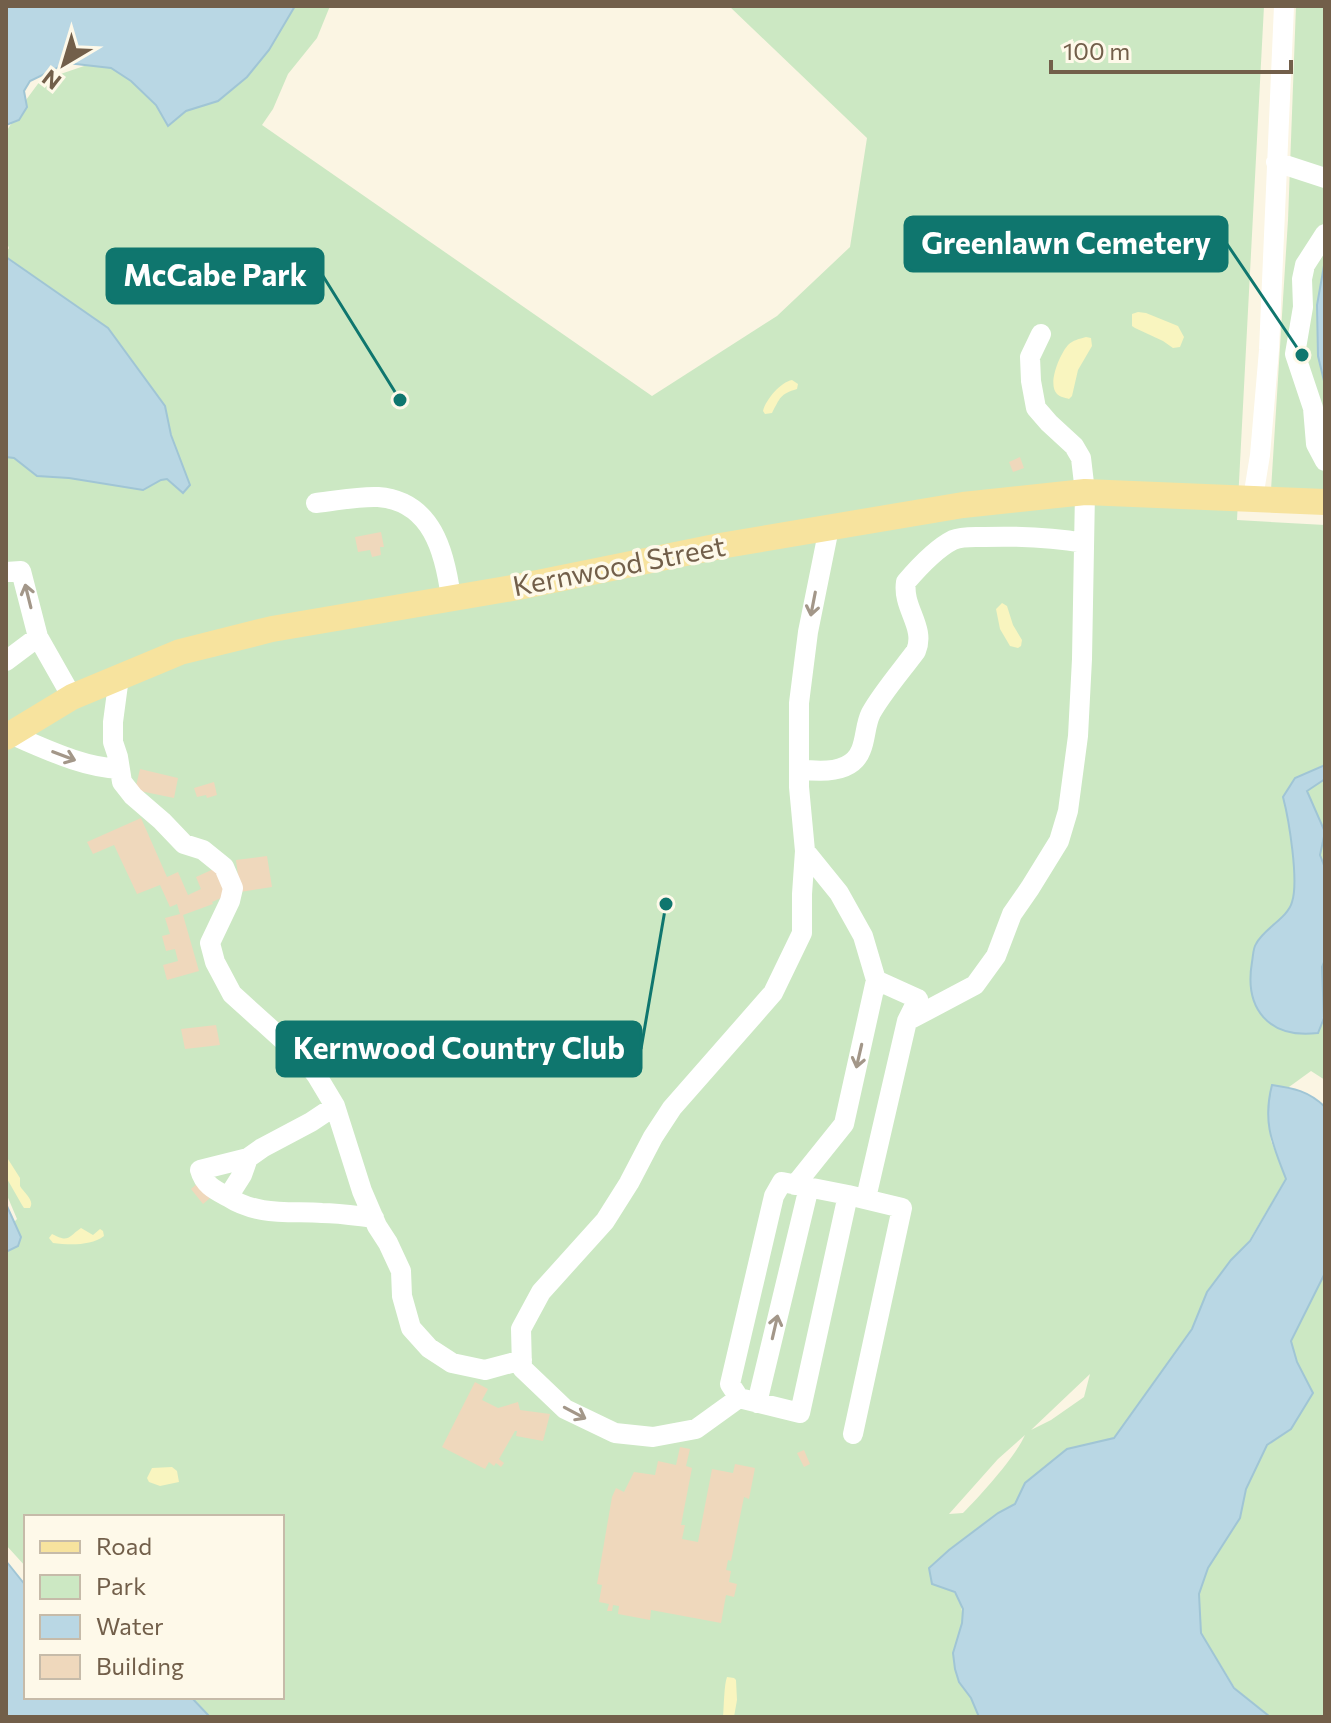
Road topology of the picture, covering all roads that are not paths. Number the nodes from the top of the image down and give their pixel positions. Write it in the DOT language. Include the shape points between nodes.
graph roads {
  1 [pos="1284,6"];
  2 [pos="1276,162"];
  3 [pos="1325,178"];
  4 [pos="1325,234"];
  5 [pos="1041,334"];
  6 [pos="1325,461"];
  7 [pos="1085,492"];
  8 [pos="1253,498"];
  9 [pos="1325,502"];
  10 [pos="316,503"];
  11 [pos="829,528"];
  12 [pos="1084,543"];
  13 [pos="6,572"];
  14 [pos="451,598"];
  15 [pos="38,637"];
  16 [pos="6,661"];
  17 [pos="119,677"];
  18 [pos="72,697"];
  19 [pos="8,735"];
  20 [pos="120,769"];
  21 [pos="799,769"];
  22 [pos="805,851"];
  23 [pos="876,980"];
  24 [pos="907,1021"];
  25 [pos="335,1106"];
  26 [pos="248,1158"];
  27 [pos="802,1186"];
  28 [pos="228,1197"];
  29 [pos="857,1197"];
  30 [pos="374,1218"];
  31 [pos="522,1360"];
  32 [pos="748,1400"];
  33 [pos="853,1434"];
  1 -- 2 [label="street"];
  2 -- 3 [label="street"];
  2 -- 8 [label="street" via="1269,350"];
  4 -- 6 [label="street" via="1305,265 1295,354 1313,408 1316,444"];
  5 -- 7 [label="street" via="1030,357 1036,408 1081,458"];
  7 -- 8 [label="main road, Kernwood Street"];
  7 -- 11 [label="main road, Kernwood Street" via="963,505"];
  7 -- 12 [label="street"];
  8 -- 9 [label="main road, Kernwood Street"];
  10 -- 14 [label="street" via="378,497 408,504 425,518 440,548"];
  11 -- 14 [label="main road, Kernwood Street"];
  11 -- 21 [label="street, one-way" via="799,703"];
  12 -- 21 [label="street" via="1025,536 955,539 945,546 906,582 906,601 920,641 870,714 856,758 831,770"];
  12 -- 24 [label="street" via="1078,736 1059,841 975,985"];
  15 -- 13 [label="street, one-way" via="21,571"];
  14 -- 17 [label="main road, Kernwood Street" via="272,629 180,652"];
  15 -- 16 [label="street"];
  15 -- 18 [label="street"];
  17 -- 18 [label="main road, Kernwood Street"];
  17 -- 20 [label="street" via="113,742"];
  18 -- 19 [label="main road, Kernwood Street"];
  19 -- 20 [label="street, one-way" via="71,760"];
  20 -- 25 [label="street" via="133,796 174,835 224,867 233,888 210,943 215,962 232,994 305,1060"];
  21 -- 22 [label="street"];
  22 -- 23 [label="street" via="839,893 863,936"];
  22 -- 31 [label="street" via="802,933 773,993 672,1108 605,1221 541,1292 521,1329"];
  23 -- 24 [label="street" via="918,999"];
  23 -- 27 [label="street, one-way" via="844,1124"];
  24 -- 29 [label="street"];
  25 -- 26 [label="street"];
  25 -- 30 [label="street"];
  26 -- 28 [label="street"];
  26 -- 28 [label="street" via="200,1170 213,1189"];
  27 -- 29 [label="street"];
  32 -- 27 [label="street, one-way"];
  27 -- 32 [label="street" via="782,1182 774,1196 730,1384"];
  28 -- 30 [label="street" via="264,1210"];
  29 -- 32 [label="street" via="800,1413"];
  29 -- 33 [label="street" via="902,1208"];
  30 -- 31 [label="street" via="401,1271 411,1328 429,1348 452,1363 485,1370"];
  31 -- 32 [label="street, one-way" via="522,1368 565,1409 615,1433 653,1437 696,1429"];
}
